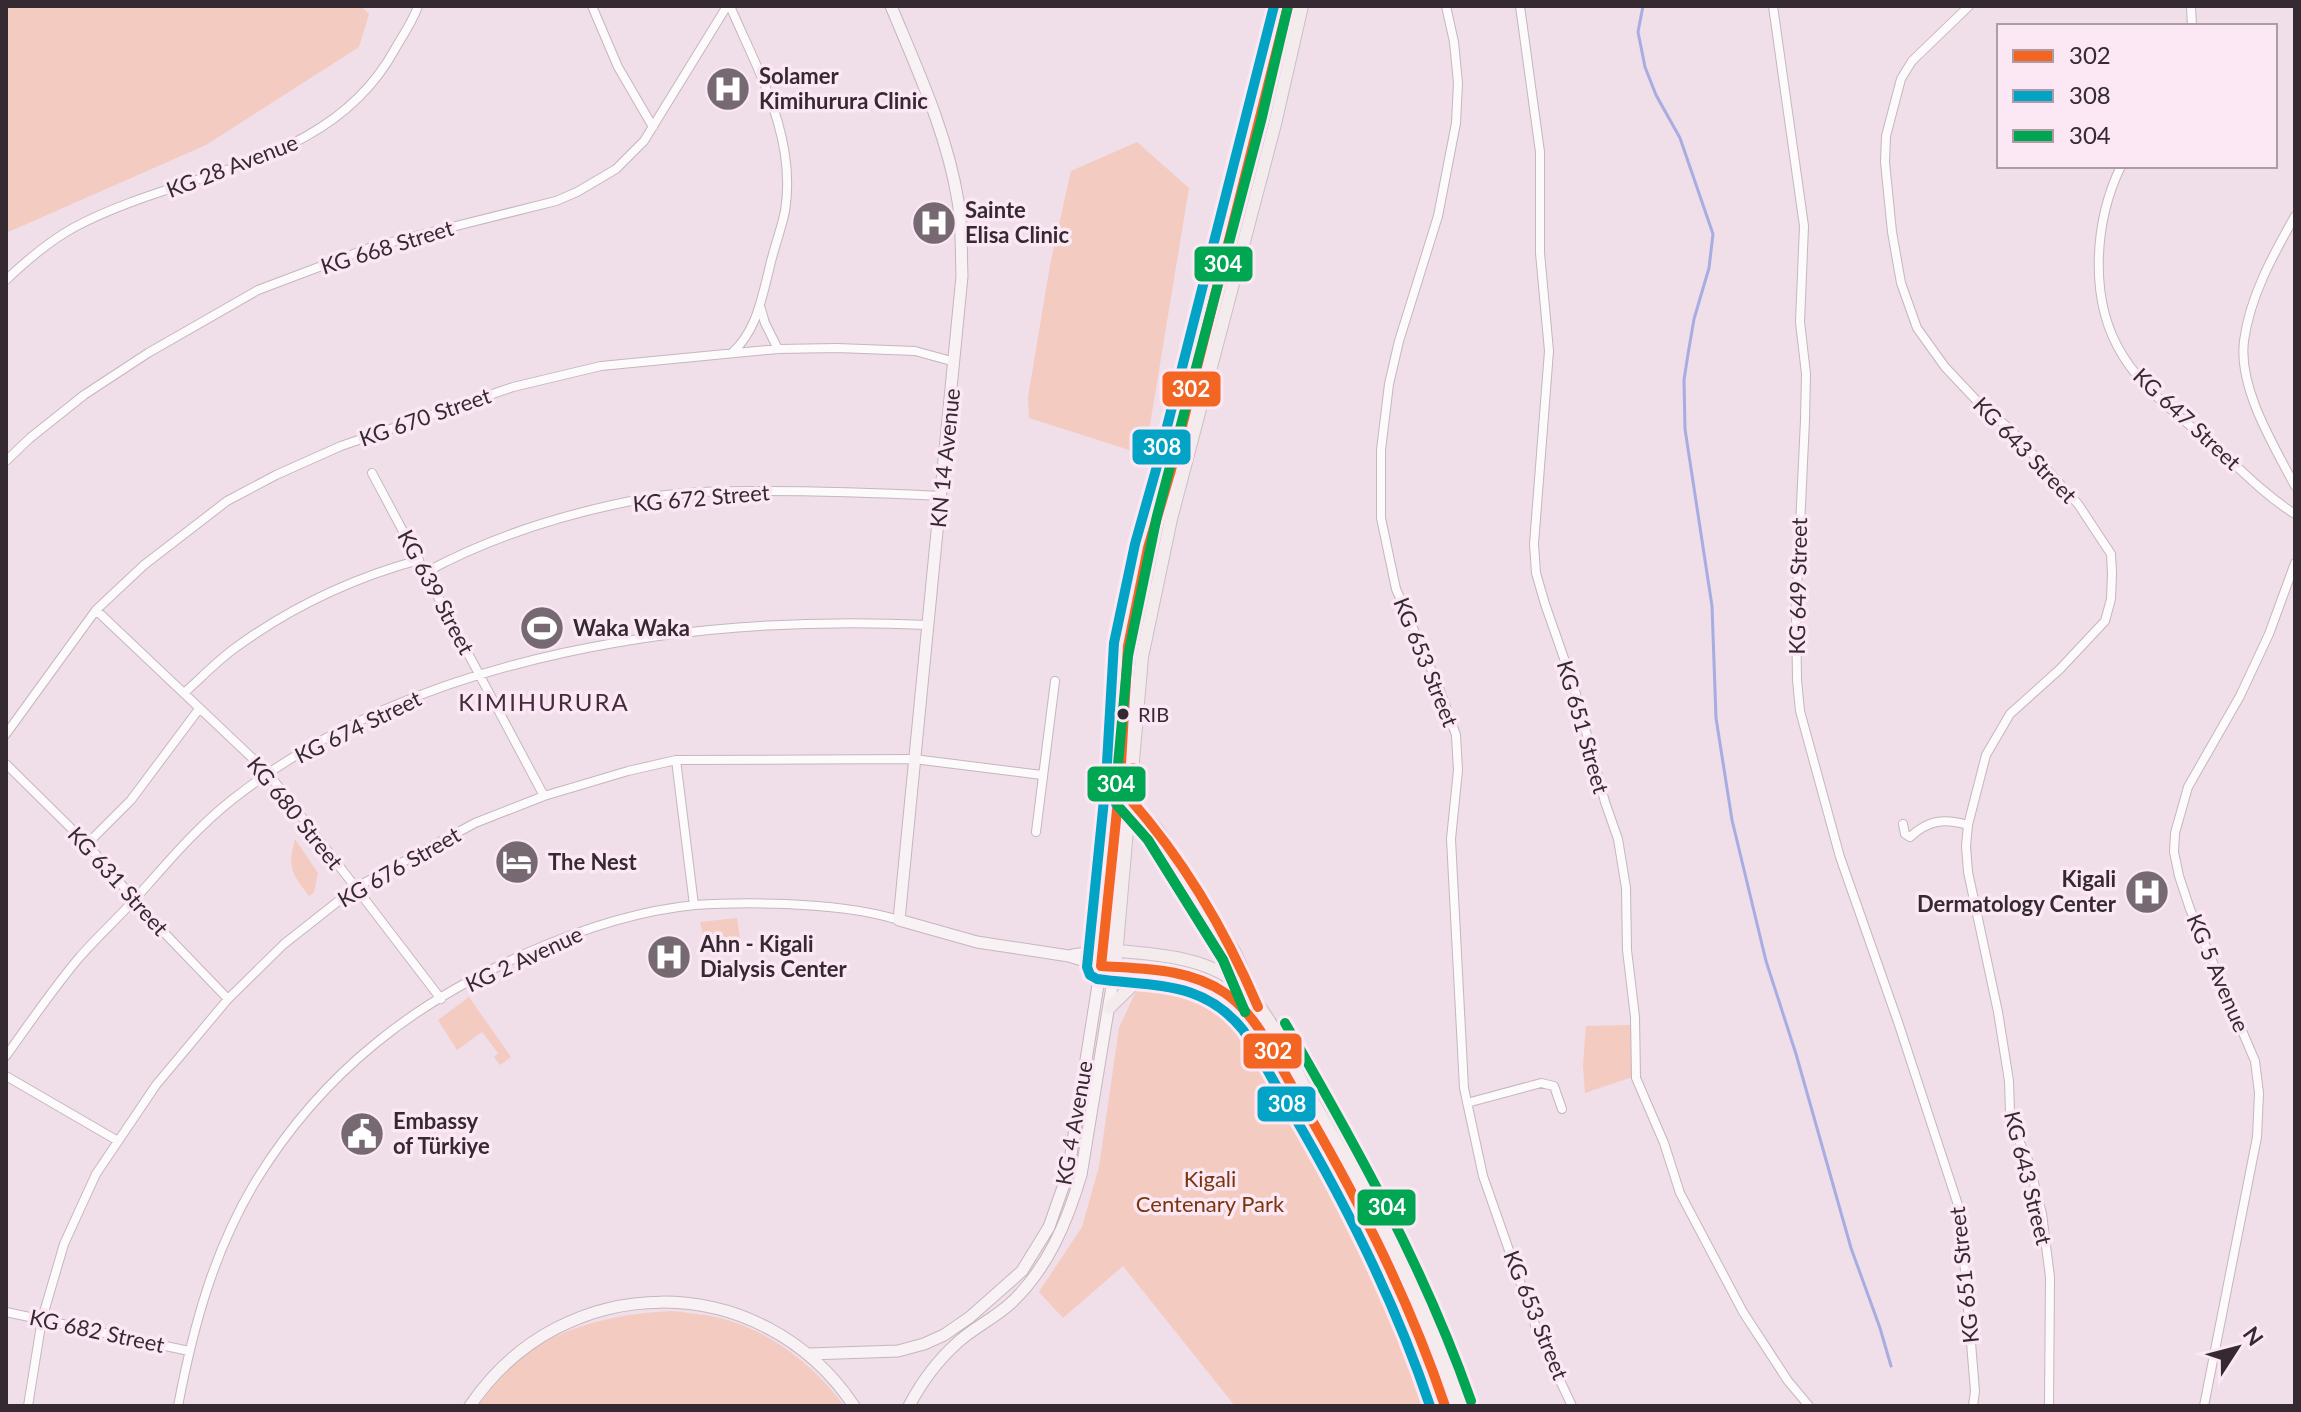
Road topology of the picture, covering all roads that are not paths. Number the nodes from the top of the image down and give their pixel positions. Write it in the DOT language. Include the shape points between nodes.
graph roads {
  1 [pos="418,6"];
  2 [pos="592,6"];
  3 [pos="728,6"];
  4 [pos="891,6"];
  5 [pos="1288,6"];
  6 [pos="1302,6"];
  7 [pos="1446,6"];
  8 [pos="1520,6"];
  9 [pos="1773,6"];
  10 [pos="1969,6"];
  11 [pos="653,127"];
  12 [pos="2120,168"];
  13 [pos="2295,216"];
  14 [pos="6,280"];
  15 [pos="760,305"];
  16 [pos="778,349"];
  17 [pos="732,353"];
  18 [pos="955,362"];
  19 [pos="6,461"];
  20 [pos="372,473"];
  21 [pos="2295,486"];
  22 [pos="940,496"];
  23 [pos="2295,514"];
  24 [pos="419,560"];
  25 [pos="2295,563"];
  26 [pos="426,572"];
  27 [pos="96,610"];
  28 [pos="928,625"];
  29 [pos="481,675"];
  30 [pos="1055,681"];
  31 [pos="184,693"];
  32 [pos="199,709"];
  33 [pos="6,734"];
  34 [pos="914,759"];
  35 [pos="676,760"];
  36 [pos="6,764"];
  37 [pos="268,773"];
  38 [pos="1042,775"];
  39 [pos="544,796"];
  40 [pos="1129,798"];
  41 [pos="1903,824"];
  42 [pos="1968,825"];
  43 [pos="1036,832"];
  44 [pos="87,844"];
  45 [pos="355,888"];
  46 [pos="134,900"];
  47 [pos="694,905"];
  48 [pos="899,920"];
  49 [pos="1110,950"];
  50 [pos="1069,956"];
  51 [pos="1101,966"];
  52 [pos="1115,968"];
  53 [pos="1148,970"];
  54 [pos="228,999"];
  55 [pos="441,999"];
  56 [pos="1258,1007"];
  57 [pos="1109,1008"];
  58 [pos="6,1056"];
  59 [pos="6,1076"];
  60 [pos="1079,1094"];
  61 [pos="1093,1095"];
  62 [pos="1467,1103"];
  63 [pos="1562,1109"];
  64 [pos="118,1141"];
  65 [pos="1940,1147"];
  66 [pos="6,1312"];
  67 [pos="42,1319"];
  68 [pos="189,1351"];
  69 [pos="809,1354"];
  70 [pos="28,1406"];
  71 [pos="178,1406"];
  72 [pos="470,1406"];
  73 [pos="854,1406"];
  74 [pos="909,1406"];
  75 [pos="1445,1406"];
  76 [pos="1458,1406"];
  77 [pos="1572,1406"];
  78 [pos="1809,1406"];
  79 [pos="1973,1406"];
  80 [pos="2049,1406"];
  81 [pos="2204,1406"];
  1 -- 14 [label="street, KG 28 Avenue" via="386,66 362,97 328,125 292,145 75,228"];
  2 -- 11 [label="street" via="618,67"];
  3 -- 11 [label="street, KG 668 Street"];
  3 -- 15 [label="street" via="777,118 787,166 785,211"];
  4 -- 18 [label="main road, KN 14 Avenue" via="942,137 958,201 962,276"];
  5 -- 49 [label="main road" via="1148,548 1128,646"];
  6 -- 40 [label="main road" via="1171,519 1142,657"];
  7 -- 62 [label="street, KG 653 Street" via="1458,83 1456,123 1438,216 1389,384 1379,483 1396,589 1456,735 1451,839"];
  8 -- 78 [label="street, KG 651 Street" via="1540,152 1540,253 1549,351 1536,573 1618,839 1626,888 1636,1078 1680,1193 1743,1312"];
  9 -- 65 [label="street, KG 649 Street" via="1804,226 1800,322 1806,374 1796,611 1800,711 1840,857"];
  10 -- 42 [label="street, KG 643 Street" via="1912,61 1901,79 1886,136 1901,283 1917,328 1945,367 2078,504 2111,554 2112,573 2105,621 2010,714 1986,755"];
  11 -- 19 [label="street, KG 668 Street" via="628,159 556,201 372,247 258,290 84,395"];
  12 -- 23 [label="street, KG 647 Street" via="2106,206 2099,252 2104,309 2122,355 2175,412"];
  13 -- 21 [label="street" via="2263,276 2244,342 2252,395"];
  15 -- 16 [label="street"];
  15 -- 17 [label="street" via="750,332"];
  16 -- 17 [label="street, KG 670 Street"];
  16 -- 18 [label="street, KG 670 Street" via="902,349"];
  17 -- 27 [label="street, KG 670 Street" via="559,375 341,446 227,501"];
  18 -- 22 [label="main road, KN 14 Avenue"];
  20 -- 24 [label="street, KG 639 Street"];
  22 -- 26 [label="street, KG 672 Street" via="724,491 654,497 546,522 472,548"];
  22 -- 28 [label="main road, KN 14 Avenue"];
  24 -- 26 [label="street, KG 639 Street"];
  24 -- 31 [label="street" via="306,602 233,649"];
  25 -- 81 [label="street, KG 5 Avenue" via="2240,696 2188,787 2175,833 2179,876 2252,1050 2259,1093 2257,1137"];
  26 -- 29 [label="street, KG 639 Street"];
  27 -- 31 [label="street, KG 680 Street"];
  27 -- 33 [label="street, KG 670 Street"];
  28 -- 29 [label="street, KG 674 Street" via="791,623 666,636 614,642"];
  28 -- 34 [label="main road, KN 14 Avenue"];
  29 -- 37 [label="street, KG 674 Street" via="374,714"];
  29 -- 39 [label="street, KG 639 Street"];
  30 -- 38 [label="street"];
  31 -- 32 [label="street, KG 680 Street"];
  32 -- 37 [label="street, KG 680 Street"];
  32 -- 44 [label="street" via="131,800"];
  34 -- 35 [label="street, KG 676 Street"];
  34 -- 38 [label="street, KG 676 Street"];
  34 -- 48 [label="main road, KN 14 Avenue"];
  35 -- 39 [label="street, KG 676 Street"];
  35 -- 47 [label="street"];
  36 -- 44 [label="street, KG 631 Street"];
  37 -- 45 [label="street, KG 680 Street"];
  37 -- 46 [label="street, KG 674 Street" via="210,818"];
  38 -- 43 [label="street"];
  39 -- 45 [label="street, KG 676 Street" via="454,833"];
  40 -- 49 [label="main road"];
  40 -- 56 [label="main road" via="1159,832 1235,953"];
  41 -- 42 [label="street" via="1910,837 1934,821"];
  42 -- 80 [label="street, KG 643 Street" via="1968,872 1998,1012 2010,1113 2042,1214 2050,1277"];
  44 -- 46 [label="street, KG 631 Street"];
  45 -- 54 [label="street, KG 676 Street" via="284,944"];
  45 -- 55 [label="street, KG 680 Street"];
  46 -- 54 [label="street, KG 631 Street"];
  46 -- 58 [label="street, KG 674 Street" via="79,958"];
  47 -- 48 [label="street, KG 2 Avenue" via="829,906"];
  47 -- 55 [label="street, KG 2 Avenue" via="583,931 500,965"];
  48 -- 50 [label="main road, KG 2 Avenue" via="977,942"];
  49 -- 50 [label="main road"];
  49 -- 51 [label="main road"];
  49 -- 52 [label="main road"];
  49 -- 56 [label="main road" via="1202,965 1235,981"];
  50 -- 51 [label="main road, KG 2 Avenue"];
  51 -- 52 [label="main road"];
  51 -- 60 [label="main road, KG 4 Avenue"];
  52 -- 53 [label="main road"];
  52 -- 57 [label="main road, KG 4 Avenue"];
  53 -- 57 [label="main road"];
  53 -- 75 [label="main road" via="1206,981 1244,1009 1264,1036 1392,1272"];
  54 -- 64 [label="street, KG 676 Street" via="156,1085"];
  55 -- 68 [label="street, KG 2 Avenue" via="378,1041 344,1072 280,1146 227,1238 200,1305"];
  56 -- 76 [label="main road" via="1397,1255"];
  57 -- 61 [label="main road, KG 4 Avenue"];
  59 -- 64 [label="street"];
  60 -- 61 [label="main road"];
  60 -- 69 [label="main road, KG 4 Avenue" via="1061,1198 1034,1254 1009,1285 970,1317 924,1344 898,1351"];
  61 -- 74 [label="main road, KG 4 Avenue" via="1072,1206 1040,1269 1010,1305 958,1342"];
  62 -- 63 [label="street" via="1541,1083 1554,1086"];
  62 -- 77 [label="street, KG 653 Street" via="1483,1176 1539,1336"];
  64 -- 67 [label="street, KG 676 Street" via="96,1174 64,1244"];
  65 -- 79 [label="street, KG 651 Street" via="1963,1234"];
  66 -- 67 [label="street, KG 682 Street"];
  67 -- 68 [label="street, KG 682 Street"];
  67 -- 70 [label="street, KG 676 Street"];
  68 -- 71 [label="street, KG 2 Avenue"];
  69 -- 72 [label="main road" via="779,1333 730,1311 685,1302 640,1302 595,1310 554,1328 516,1352"];
  69 -- 73 [label="main road"];
}
